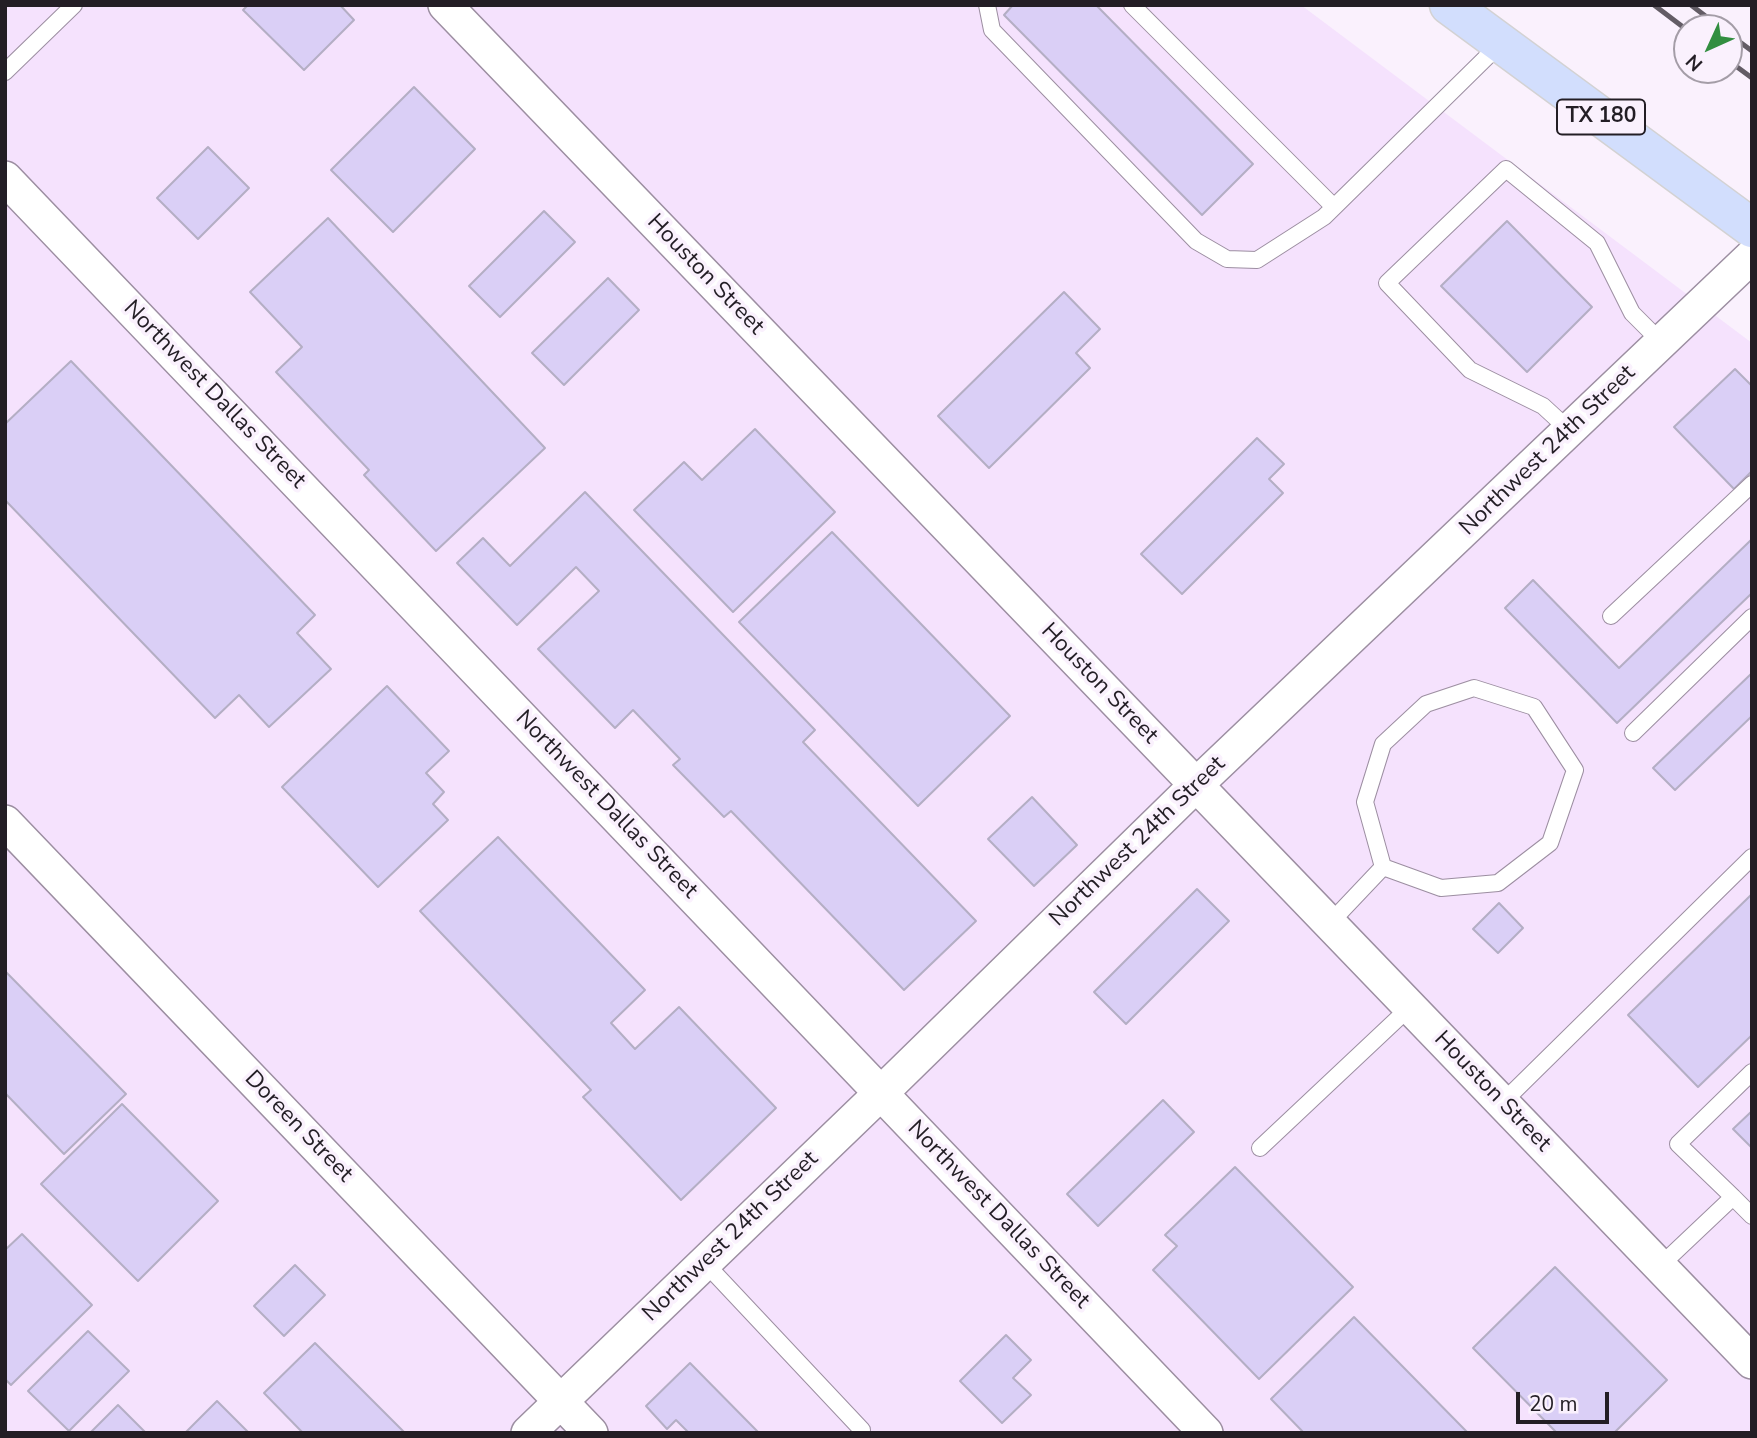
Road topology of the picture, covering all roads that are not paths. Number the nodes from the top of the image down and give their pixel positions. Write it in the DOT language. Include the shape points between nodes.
graph roads {
  1 [pos="75,5"];
  2 [pos="445,5"];
  3 [pos="987,5"];
  4 [pos="1132,5"];
  5 [pos="1450,5"];
  6 [pos="1501,43"];
  7 [pos="5,72"];
  8 [pos="5,177"];
  9 [pos="1334,207"];
  10 [pos="1752,229"];
  11 [pos="1752,256"];
  12 [pos="1661,342"];
  13 [pos="1569,430"];
  14 [pos="1752,484"];
  15 [pos="1611,616"];
  16 [pos="1752,617"];
  17 [pos="1633,733"];
  18 [pos="1196,785"];
  19 [pos="5,822"];
  20 [pos="1752,857"];
  21 [pos="1383,867"];
  22 [pos="1329,924"];
  23 [pos="1410,1007"];
  24 [pos="1752,1072"];
  25 [pos="881,1093"];
  26 [pos="1502,1103"];
  27 [pos="1260,1148"];
  28 [pos="1733,1197"];
  29 [pos="1752,1216"];
  30 [pos="705,1263"];
  31 [pos="1660,1266"];
  32 [pos="1752,1362"];
  33 [pos="561,1402"];
  34 [pos="862,1430"];
  35 [pos="528,1433"];
  36 [pos="591,1433"];
  37 [pos="1206,1433"];
  1 -- 7 [label="lane"];
  2 -- 18 [label="street, Houston Street"];
  3 -- 9 [label="lane" via="992,30 1196,241 1227,259 1257,260"];
  4 -- 9 [label="lane"];
  5 -- 6 [label="main road, TX 180"];
  6 -- 9 [label="lane"];
  6 -- 10 [label="main road, TX 180"];
  8 -- 25 [label="street, Northwest Dallas Street"];
  11 -- 12 [label="street, Northwest 24th Street"];
  12 -- 13 [label="street, Northwest 24th Street"];
  12 -- 13 [label="lane" via="1632,313 1597,243 1506,169 1387,283 1471,370 1543,406"];
  13 -- 18 [label="street, Northwest 24th Street"];
  14 -- 15 [label="lane"];
  16 -- 17 [label="lane"];
  18 -- 22 [label="street, Houston Street"];
  18 -- 25 [label="street, Northwest 24th Street"];
  19 -- 33 [label="street, Doreen Street"];
  20 -- 26 [label="lane"];
  21 -- 21 [label="lane" via="1365,802 1383,744 1426,704 1474,688 1534,707 1575,769 1550,842 1498,883 1441,888"];
  21 -- 22 [label="lane"];
  22 -- 23 [label="street, Houston Street"];
  23 -- 26 [label="street, Houston Street"];
  23 -- 27 [label="lane"];
  24 -- 28 [label="lane" via="1678,1144"];
  25 -- 30 [label="street, Northwest 24th Street"];
  25 -- 37 [label="street, Northwest Dallas Street"];
  26 -- 31 [label="street, Houston Street"];
  28 -- 29 [label="lane"];
  28 -- 31 [label="lane"];
  30 -- 33 [label="street, Northwest 24th Street"];
  30 -- 34 [label="lane"];
  31 -- 32 [label="street, Houston Street"];
  33 -- 35 [label="street, Northwest 24th Street"];
  33 -- 36 [label="street, Doreen Street"];
}
